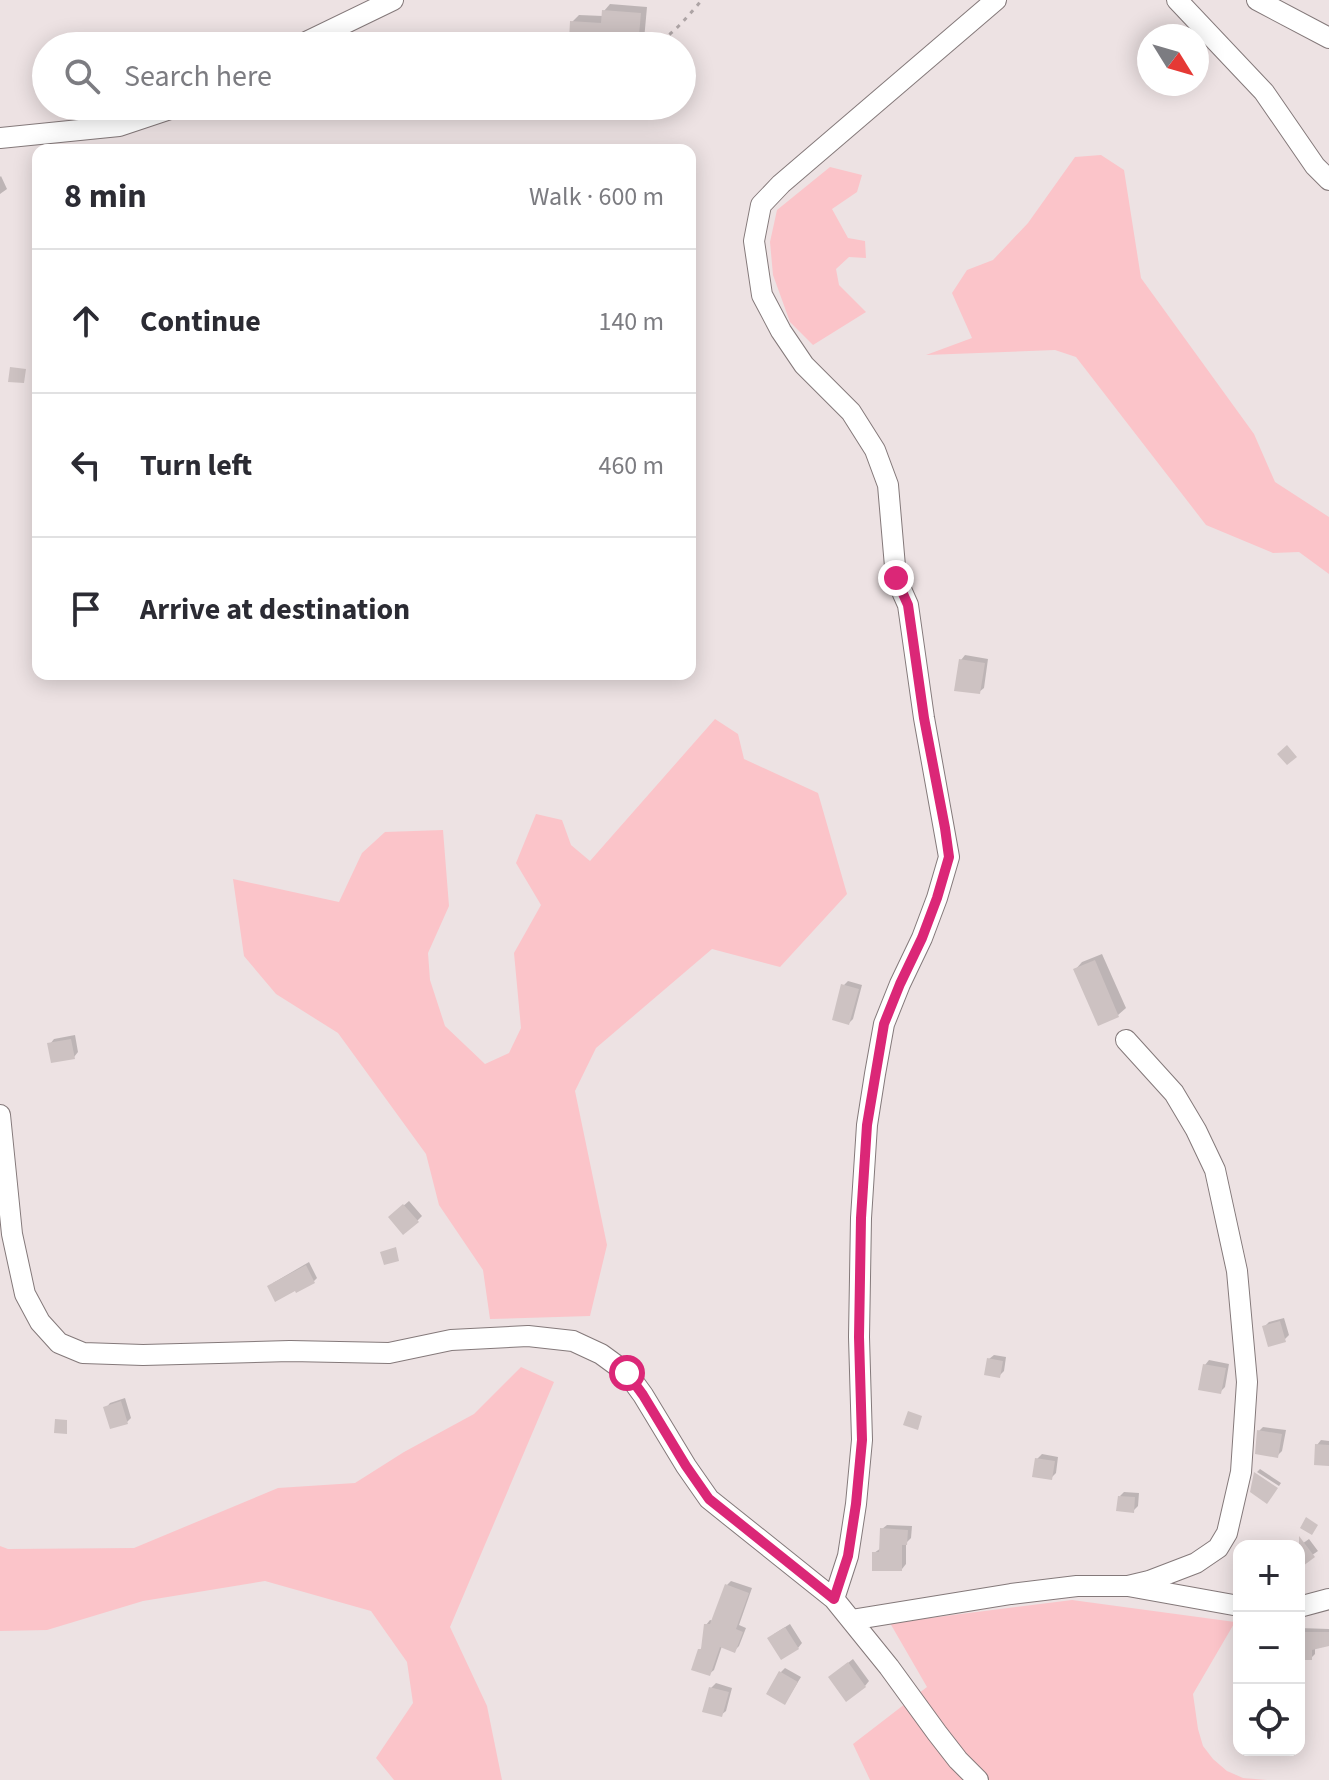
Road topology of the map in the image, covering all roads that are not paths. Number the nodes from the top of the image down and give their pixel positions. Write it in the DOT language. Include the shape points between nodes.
graph roads {
  1 [pos="393,0"];
  2 [pos="996,0"];
  3 [pos="1177,0"];
  4 [pos="1257,0"];
  5 [pos="327,32"];
  6 [pos="1329,38"];
  7 [pos="137,120"];
  8 [pos="0,138"];
  9 [pos="1329,180"];
  10 [pos="1126,1040"];
  11 [pos="0,1115"];
  12 [pos="1128,1586"];
  13 [pos="834,1599"];
  14 [pos="1329,1599"];
  15 [pos="1233,1605"];
  16 [pos="1305,1605"];
  17 [pos="851,1620"];
  18 [pos="978,1780"];
  1 -- 5 [label="street"];
  2 -- 13 [label="street" via="781,184 761,205 754,241 762,295 781,331 804,365 851,412 875,450 888,485 896,578 908,605 949,857 922,938 884,1024 867,1125 859,1322 862,1440 848,1556"];
  3 -- 9 [label="street" via="1264,92"];
  4 -- 6 [label="street"];
  7 -- 8 [label="street"];
  10 -- 12 [label="street" via="1174,1093 1215,1170 1237,1271 1247,1382 1241,1472 1227,1533 1218,1548 1196,1563"];
  11 -- 13 [label="street" via="12,1234 25,1294 59,1343 83,1353 143,1355 389,1353 451,1340 528,1336 573,1341 627,1373 709,1499"];
  12 -- 15 [label="street"];
  12 -- 17 [label="street" via="1011,1594"];
  13 -- 17 [label="street"];
  14 -- 16 [label="street"];
  17 -- 18 [label="street"];
}
